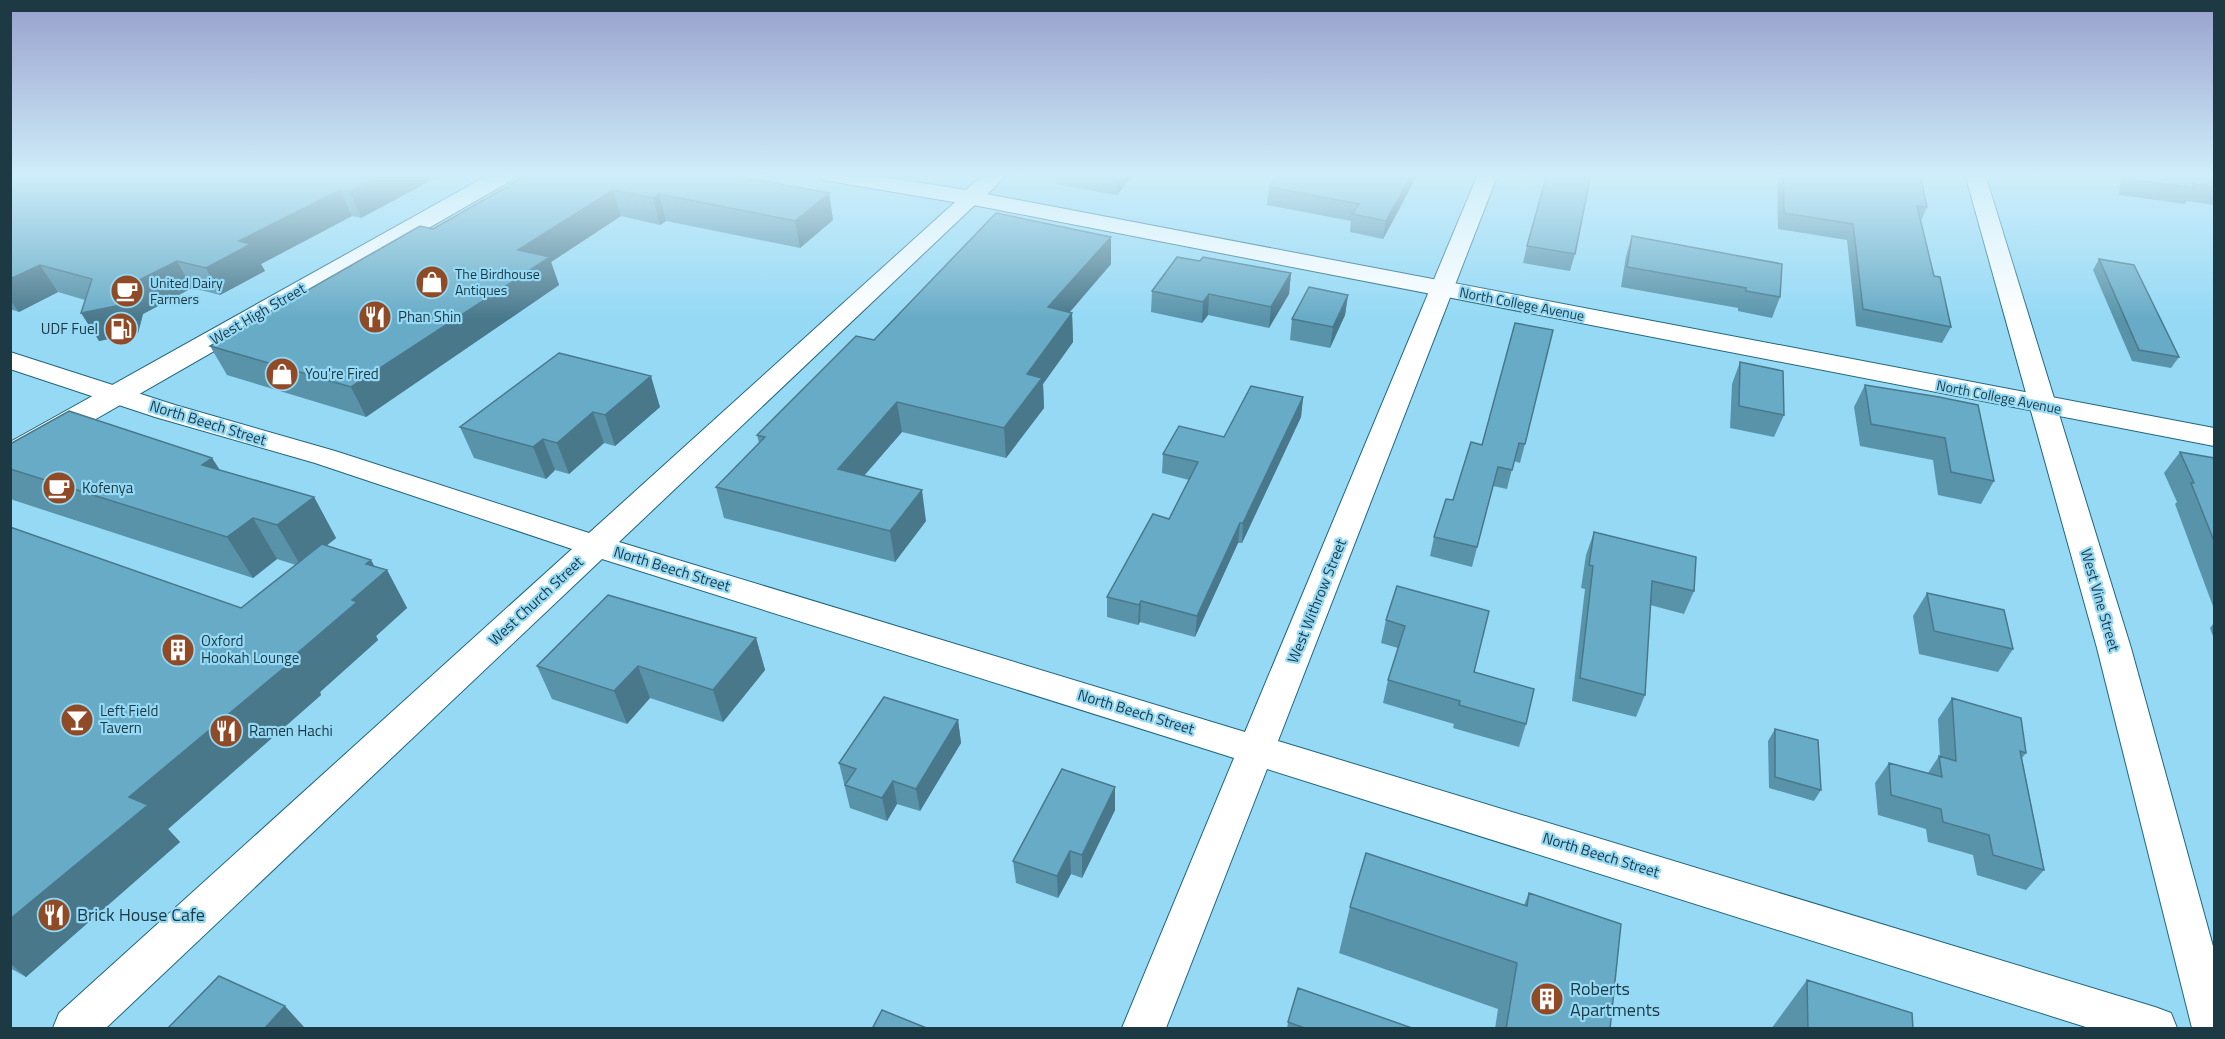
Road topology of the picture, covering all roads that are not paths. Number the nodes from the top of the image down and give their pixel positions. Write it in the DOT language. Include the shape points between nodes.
graph roads {
  1 [pos="420,222"];
  2 [pos="945,222"];
  3 [pos="1099,222"];
  4 [pos="1468,222"];
  5 [pos="1990,222"];
  6 [pos="1442,288"];
  7 [pos="10,360"];
  8 [pos="118,394"];
  9 [pos="2043,405"];
  10 [pos="2214,437"];
  11 [pos="10,455"];
  12 [pos="596,546"];
  13 [pos="1257,750"];
  14 [pos="75,1029"];
  15 [pos="1144,1029"];
  16 [pos="2155,1029"];
  17 [pos="2214,1029"];
  1 -- 8 [label="main road, West High Street"];
  2 -- 12 [label="street, West Church Street"];
  3 -- 6 [label="main road, North College Avenue"];
  4 -- 6 [label="street, West Withrow Street"];
  5 -- 9 [label="street, West Vine Street"];
  6 -- 9 [label="main road, North College Avenue"];
  6 -- 13 [label="street, West Withrow Street"];
  7 -- 8 [label="street, North Beech Street"];
  8 -- 11 [label="main road, West High Street"];
  8 -- 12 [label="street, North Beech Street"];
  9 -- 10 [label="main road, North College Avenue"];
  9 -- 17 [label="street, West Vine Street" via="2114,648"];
  12 -- 13 [label="street, North Beech Street"];
  12 -- 14 [label="street, West Church Street"];
  13 -- 15 [label="street, West Withrow Street"];
  13 -- 16 [label="street, North Beech Street"];
}
